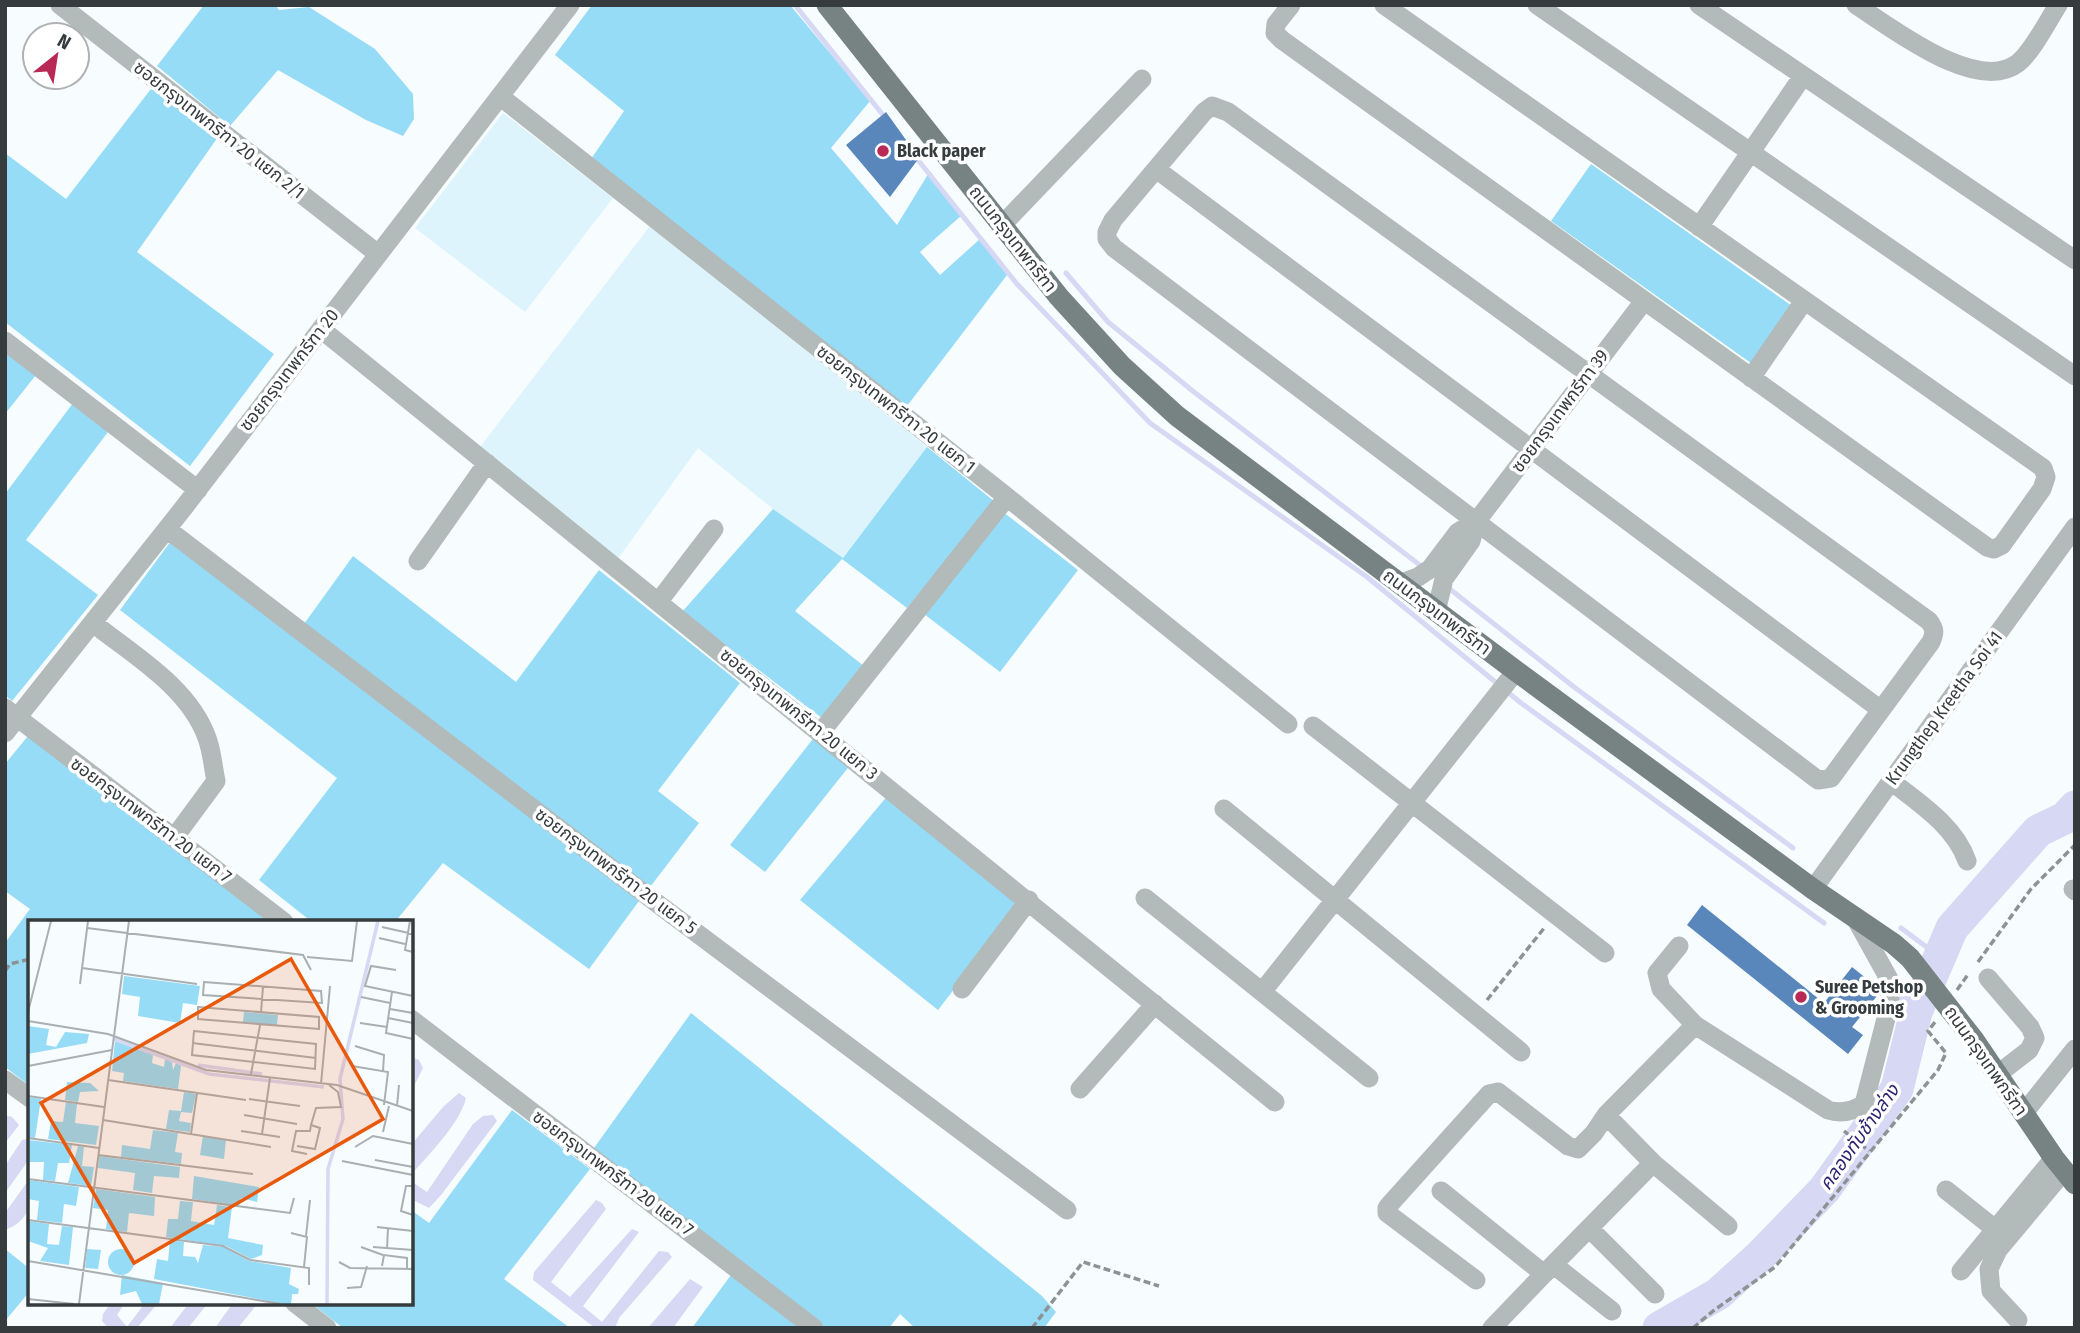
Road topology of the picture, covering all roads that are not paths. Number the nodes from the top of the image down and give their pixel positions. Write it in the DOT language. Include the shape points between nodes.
graph roads {
  1 [pos="60,5"];
  2 [pos="570,5"];
  3 [pos="827,5"];
  4 [pos="1291,5"];
  5 [pos="1384,5"];
  6 [pos="1537,5"];
  7 [pos="1699,5"];
  8 [pos="1856,5"];
  9 [pos="2058,5"];
  10 [pos="1803,76"];
  11 [pos="1142,79"];
  12 [pos="501,97"];
  13 [pos="1750,153"];
  14 [pos="1156,169"];
  15 [pos="1003,225"];
  16 [pos="1699,227"];
  17 [pos="378,254"];
  18 [pos="2075,260"];
  19 [pos="1644,301"];
  20 [pos="1804,301"];
  21 [pos="321,329"];
  22 [pos="5,341"];
  23 [pos="1588,375"];
  24 [pos="2075,376"];
  25 [pos="1751,378"];
  26 [pos="1531,449"];
  27 [pos="487,463"];
  28 [pos="198,490"];
  29 [pos="1007,497"];
  30 [pos="1476,522"];
  31 [pos="167,529"];
  32 [pos="714,529"];
  33 [pos="2072,539"];
  34 [pos="418,561"];
  35 [pos="1399,584"];
  36 [pos="659,601"];
  37 [pos="1436,612"];
  38 [pos="93,623"];
  39 [pos="1511,676"];
  40 [pos="1881,710"];
  41 [pos="11,713"];
  42 [pos="1288,724"];
  43 [pos="1313,726"];
  44 [pos="821,732"];
  45 [pos="5,733"];
  46 [pos="1891,781"];
  47 [pos="1412,803"];
  48 [pos="1224,809"];
  49 [pos="174,838"];
  50 [pos="1967,861"];
  51 [pos="1813,889"];
  52 [pos="1145,898"];
  53 [pos="1029,900"];
  54 [pos="1334,900"];
  55 [pos="1853,915"];
  56 [pos="281,920"];
  57 [pos="1679,946"];
  58 [pos="1605,953"];
  59 [pos="1988,978"];
  60 [pos="962,989"];
  61 [pos="1262,992"];
  62 [pos="1155,1004"];
  63 [pos="413,1021"];
  64 [pos="1695,1024"];
  65 [pos="2075,1049"];
  66 [pos="1521,1052"];
  67 [pos="1998,1074"];
  68 [pos="1369,1078"];
  69 [pos="5,1080"];
  70 [pos="1080,1089"];
  71 [pos="28,1097"];
  72 [pos="1275,1102"];
  73 [pos="2023,1114"];
  74 [pos="1606,1115"];
  75 [pos="1653,1163"];
  76 [pos="2064,1171"];
  77 [pos="1946,1190"];
  78 [pos="1441,1191"];
  79 [pos="1067,1210"];
  80 [pos="1728,1226"];
  81 [pos="1590,1229"];
  82 [pos="1995,1229"];
  83 [pos="1549,1269"];
  84 [pos="1961,1271"];
  85 [pos="1476,1280"];
  86 [pos="1655,1293"];
  87 [pos="298,1305"];
  88 [pos="1612,1311"];
  89 [pos="2018,1320"];
  90 [pos="327,1328"];
  91 [pos="814,1328"];
  92 [pos="1492,1328"];
  1 -- 17 [label="street, ซอยกรุงเทพกรีฑา 20 แยก 2/1"];
  2 -- 12 [label="street, ซอยกรุงเทพกรีฑา 20"];
  3 -- 15 [label="main road, ถนนกรุงเทพกรีฑา"];
  4 -- 19 [label="street" via="1276,24 1275,33 1282,40"];
  5 -- 16 [label="street"];
  6 -- 13 [label="street"];
  7 -- 10 [label="street"];
  8 -- 9 [label="street" via="1927,51 1990,72 2017,63"];
  10 -- 13 [label="street"];
  10 -- 18 [label="street"];
  11 -- 15 [label="street"];
  12 -- 17 [label="street, ซอยกรุงเทพกรีฑา 20"];
  12 -- 29 [label="street, ซอยกรุงเทพกรีฑา 20 แยก 1"];
  13 -- 16 [label="street"];
  13 -- 24 [label="street"];
  14 -- 23 [label="street" via="1204,112 1219,106"];
  14 -- 26 [label="street"];
  14 -- 30 [label="street" via="1113,220 1107,239 1114,248"];
  15 -- 35 [label="main road, ถนนกรุงเทพกรีฑา" via="1091,335 1147,391"];
  16 -- 20 [label="street"];
  17 -- 21 [label="street, ซอยกรุงเทพกรีฑา 20"];
  19 -- 23 [label="street, ซอยกรุงเทพกรีฑา 39"];
  19 -- 25 [label="street"];
  20 -- 25 [label="street"];
  20 -- 25 [label="street" via="2043,468 2042,489 2002,545 1987,547"];
  21 -- 27 [label="street, ซอยกรุงเทพกรีฑา 20 แยก 3"];
  21 -- 28 [label="street, ซอยกรุงเทพกรีฑา 20"];
  22 -- 28 [label="street"];
  23 -- 26 [label="street, ซอยกรุงเทพกรีฑา 39"];
  23 -- 40 [label="street" via="1929,621 1935,635"];
  26 -- 30 [label="street, ซอยกรุงเทพกรีฑา 39"];
  26 -- 40 [label="street"];
  27 -- 34 [label="street"];
  27 -- 36 [label="street, ซอยกรุงเทพกรีฑา 20 แยก 3"];
  28 -- 31 [label="street, ซอยกรุงเทพกรีฑา 20"];
  29 -- 42 [label="street, ซอยกรุงเทพกรีฑา 20 แยก 1"];
  29 -- 44 [label="street"];
  30 -- 35 [label="street, ซอยกรุงเทพกรีฑา 39" via="1458,532 1430,569"];
  30 -- 37 [label="street, ซอยกรุงเทพกรีฑา 39" via="1471,541 1444,579"];
  30 -- 40 [label="street" via="1818,780 1831,778"];
  31 -- 38 [label="street, ซอยกรุงเทพกรีฑา 20"];
  31 -- 79 [label="street, ซอยกรุงเทพกรีฑา 20 แยก 5"];
  32 -- 36 [label="street"];
  33 -- 46 [label="street, Krungthep Kreetha Soi 41"];
  35 -- 37 [label="main road, ถนนกรุงเทพกรีฑา"];
  36 -- 44 [label="street, ซอยกรุงเทพกรีฑา 20 แยก 3"];
  37 -- 39 [label="main road, ถนนกรุงเทพกรีฑา"];
  38 -- 41 [label="street, ซอยกรุงเทพกรีฑา 20"];
  38 -- 49 [label="street" via="173,687 208,739 216,781"];
  39 -- 47 [label="street"];
  39 -- 51 [label="main road, ถนนกรุงเทพกรีฑา"];
  41 -- 45 [label="street, ซอยกรุงเทพกรีฑา 20"];
  41 -- 49 [label="street, ซอยกรุงเทพกรีฑา 20 แยก 7"];
  43 -- 47 [label="street"];
  44 -- 53 [label="street, ซอยกรุงเทพกรีฑา 20 แยก 3"];
  46 -- 50 [label="street" via="1938,818"];
  46 -- 51 [label="street, Krungthep Kreetha Soi 41"];
  47 -- 54 [label="street"];
  47 -- 58 [label="street"];
  48 -- 54 [label="street"];
  49 -- 56 [label="street, ซอยกรุงเทพกรีฑา 20 แยก 7"];
  51 -- 55 [label="main road, ถนนกรุงเทพกรีฑา"];
  52 -- 61 [label="street"];
  53 -- 60 [label="street"];
  53 -- 62 [label="street, ซอยกรุงเทพกรีฑา 20 แยก 3"];
  54 -- 61 [label="street"];
  54 -- 66 [label="street"];
  55 -- 64 [label="street" via="1889,979 1890,1003 1868,1094 1857,1109 1828,1110"];
  55 -- 67 [label="main road, ถนนกรุงเทพกรีฑา" via="1910,958"];
  57 -- 64 [label="street" via="1657,973 1661,989"];
  59 -- 67 [label="street" via="2035,1038 2028,1050"];
  61 -- 68 [label="street"];
  62 -- 70 [label="street"];
  62 -- 72 [label="street, ซอยกรุงเทพกรีฑา 20 แยก 3"];
  63 -- 91 [label="street, ซอยกรุงเทพกรีฑา 20 แยก 7"];
  64 -- 74 [label="street"];
  65 -- 73 [label="street"];
  67 -- 73 [label="main road, ถนนกรุงเทพกรีฑา"];
  69 -- 71 [label="street"];
  73 -- 76 [label="main road, ถนนกรุงเทพกรีฑา"];
  74 -- 75 [label="street"];
  74 -- 85 [label="street" via="1578,1149 1499,1092 1489,1094 1387,1208 1387,1213"];
  75 -- 80 [label="street"];
  75 -- 81 [label="street"];
  76 -- 82 [label="street"];
  76 -- 89 [label="street" via="1998,1250 1989,1269 1991,1292"];
  77 -- 82 [label="street"];
  78 -- 83 [label="street"];
  81 -- 83 [label="street"];
  81 -- 86 [label="street"];
  82 -- 84 [label="street"];
  83 -- 88 [label="street"];
  83 -- 92 [label="street"];
  87 -- 90 [label="street"];
}
